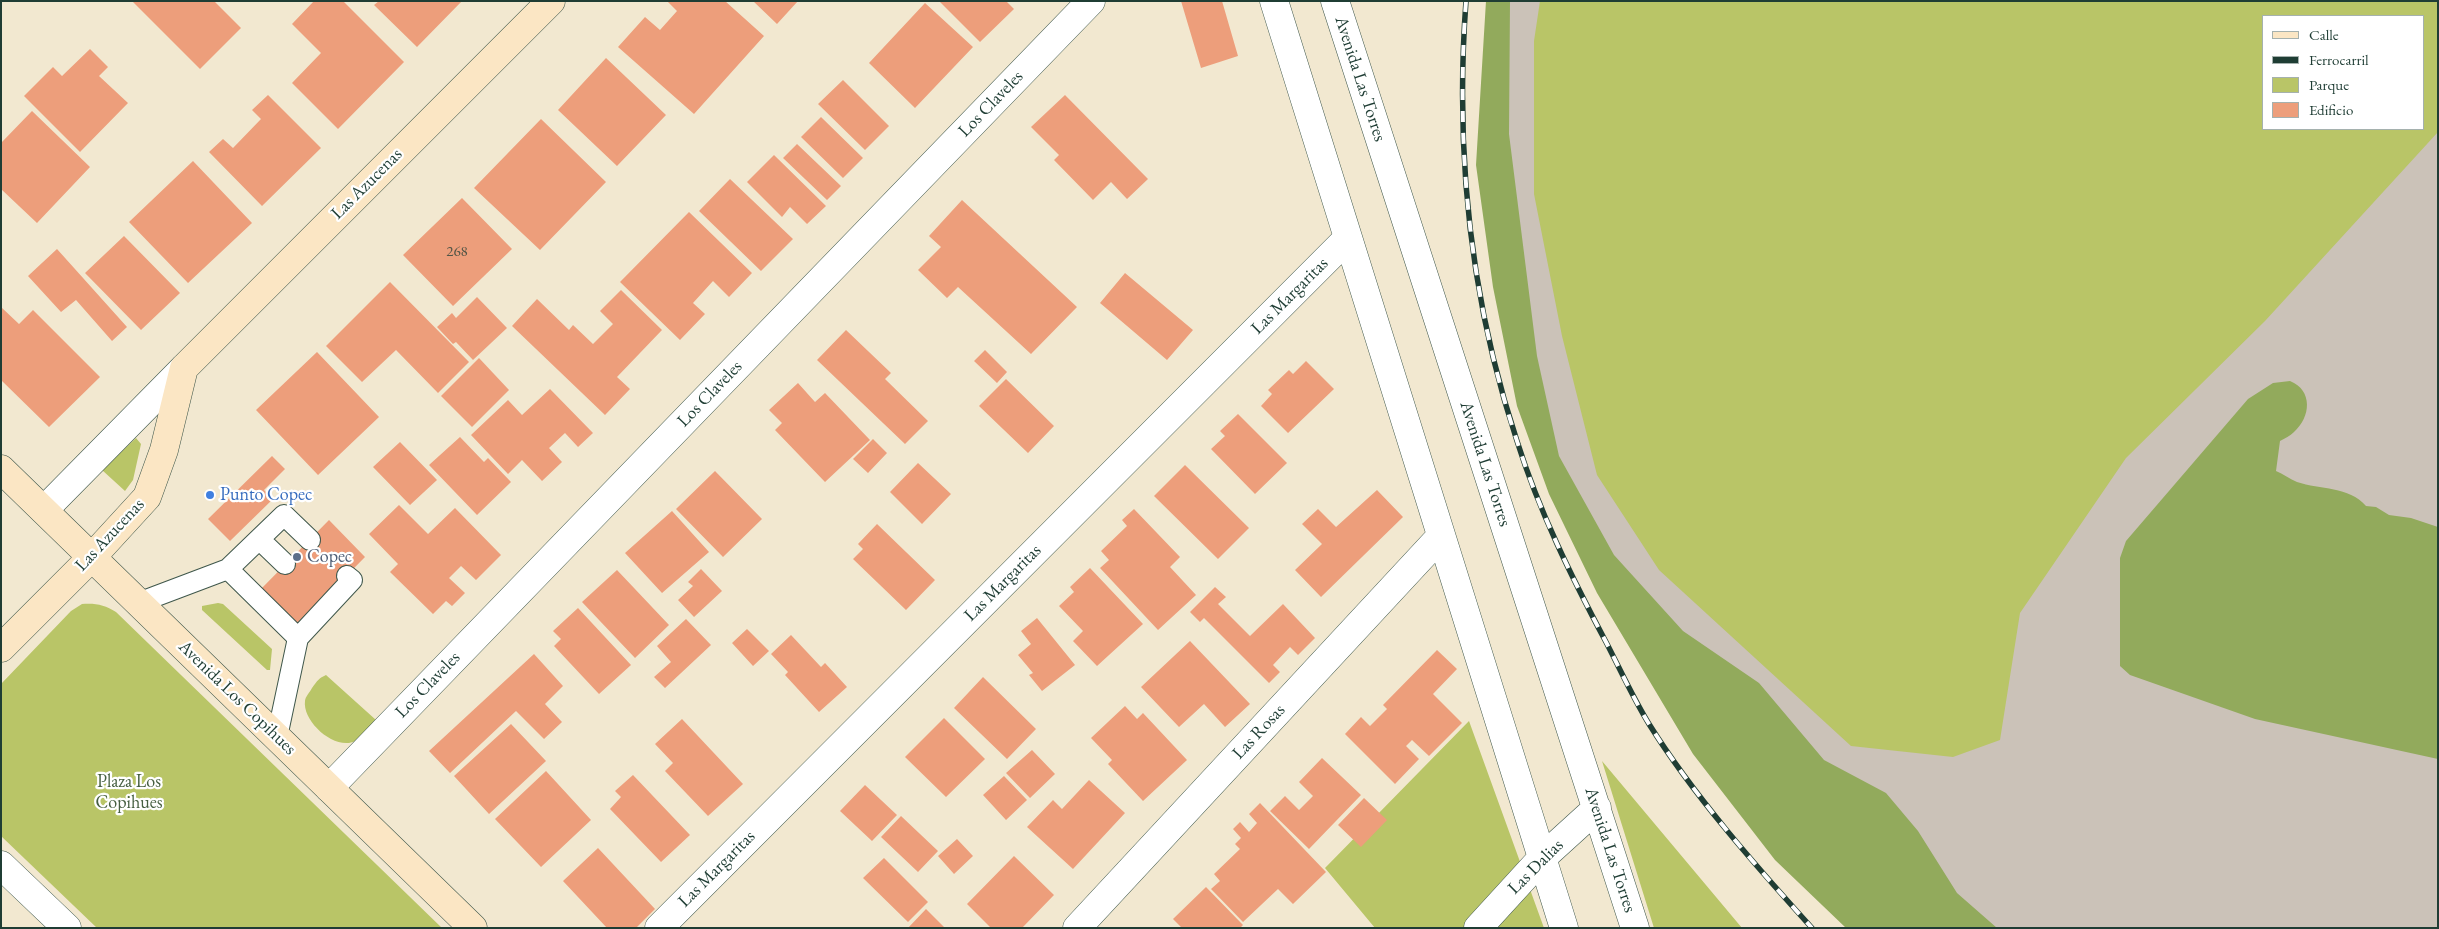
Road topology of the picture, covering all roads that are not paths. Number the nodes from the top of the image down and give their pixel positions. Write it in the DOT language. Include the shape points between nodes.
graph roads {
  1 [pos="551,1"];
  2 [pos="1091,1"];
  3 [pos="1274,1"];
  4 [pos="1335,1"];
  5 [pos="1348,238"];
  6 [pos="184,368"];
  7 [pos="1,469"];
  8 [pos="44,510"];
  9 [pos="1441,536"];
  10 [pos="259,539"];
  11 [pos="310,540"];
  12 [pos="92,557"];
  13 [pos="285,564"];
  14 [pos="228,569"];
  15 [pos="347,576"];
  16 [pos="138,602"];
  17 [pos="298,638"];
  18 [pos="1,648"];
  19 [pos="277,737"];
  20 [pos="329,788"];
  21 [pos="1597,808"];
  22 [pos="1542,858"];
  23 [pos="1,865"];
  24 [pos="67,928"];
  25 [pos="473,928"];
  26 [pos="659,928"];
  27 [pos="1077,928"];
  28 [pos="1478,928"];
  29 [pos="1564,928"];
  30 [pos="1635,928"];
  1 -- 6 [label="street, Las Azucenas"];
  2 -- 20 [label="street, Los Claveles"];
  3 -- 5 [label="street"];
  4 -- 21 [label="street, Avenida Las Torres"];
  5 -- 9 [label="street"];
  5 -- 26 [label="street, Las Margaritas"];
  6 -- 8 [label="street, Las Azucenas"];
  6 -- 12 [label="street, Las Azucenas" via="164,450 147,497"];
  7 -- 8 [label="street, Avenida Los Copihues"];
  8 -- 12 [label="street, Avenida Los Copihues"];
  9 -- 22 [label="street"];
  9 -- 27 [label="street, Las Rosas"];
  10 -- 11 [label="lane" via="284,515"];
  10 -- 13 [label="lane"];
  10 -- 14 [label="lane"];
  12 -- 16 [label="street, Avenida Los Copihues"];
  12 -- 18 [label="street, Las Azucenas"];
  14 -- 16 [label="lane"];
  14 -- 17 [label="lane"];
  15 -- 17 [label="lane" via="352,580 325,603"];
  16 -- 19 [label="street, Avenida Los Copihues"];
  17 -- 19 [label="lane"];
  19 -- 20 [label="street, Avenida Los Copihues"];
  20 -- 25 [label="street, Avenida Los Copihues"];
  21 -- 22 [label="street, Las Dalias"];
  21 -- 30 [label="street, Avenida Las Torres"];
  22 -- 28 [label="street, Las Dalias"];
  22 -- 29 [label="street"];
  23 -- 24 [label="street"];
}
